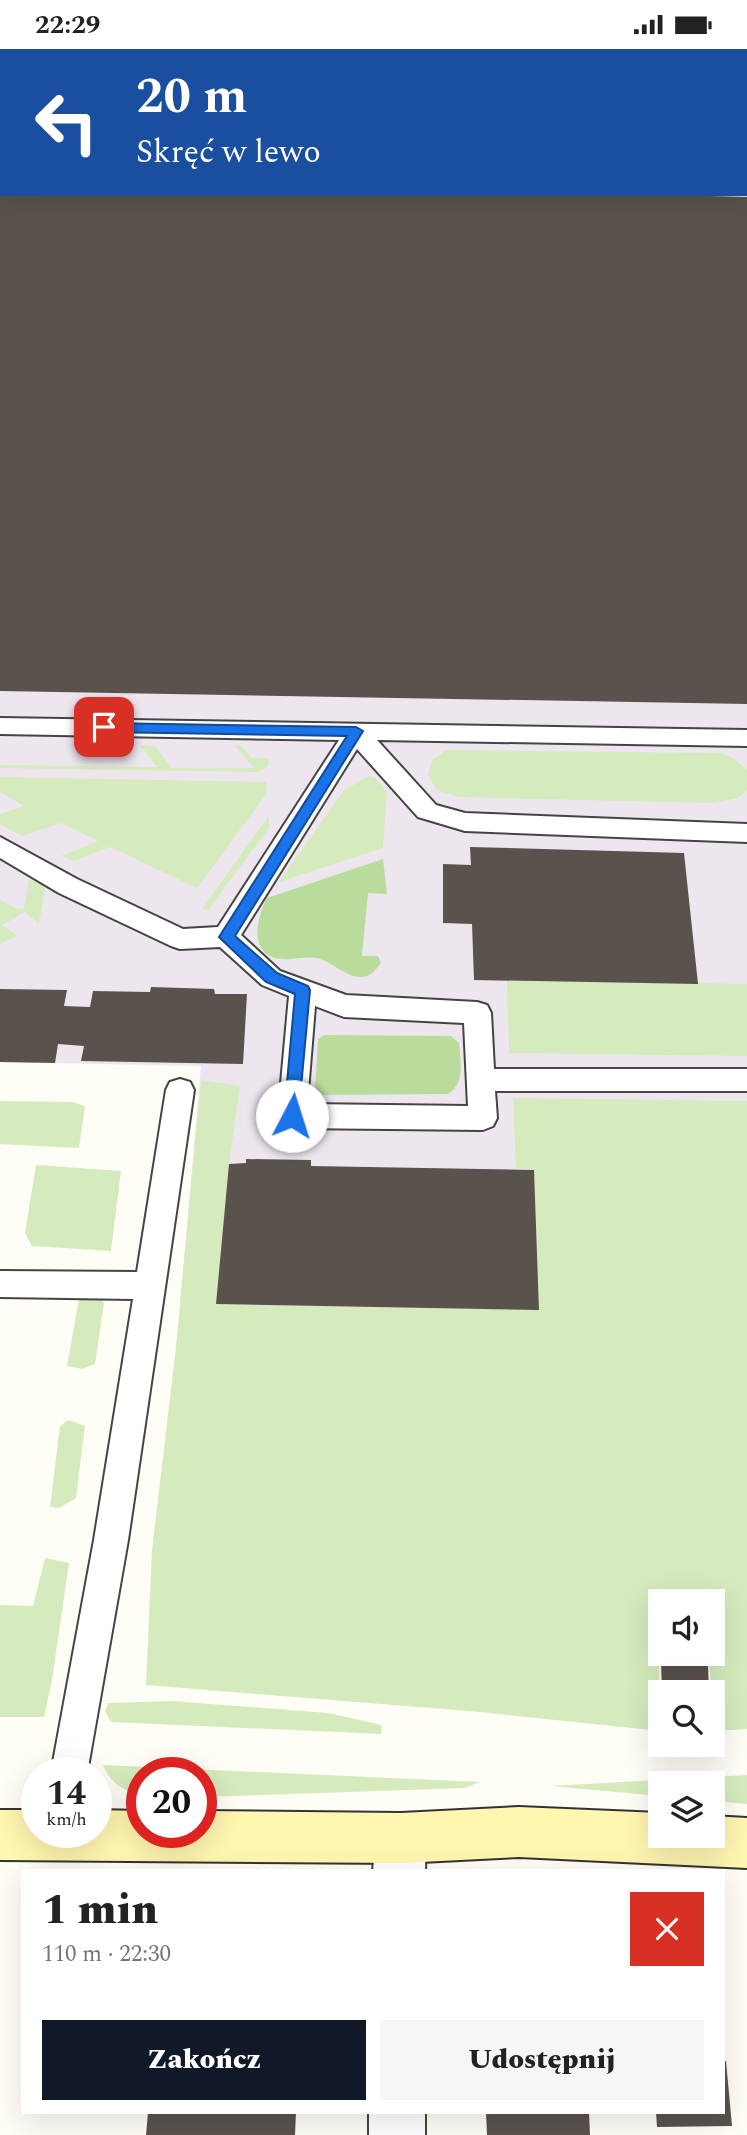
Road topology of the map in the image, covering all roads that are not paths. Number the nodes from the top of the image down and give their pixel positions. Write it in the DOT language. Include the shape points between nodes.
graph roads {
  1 [pos="0,726"];
  2 [pos="356,731"];
  3 [pos="747,738"];
  4 [pos="747,833"];
  5 [pos="0,846"];
  6 [pos="226,937"];
  7 [pos="303,990"];
  8 [pos="481,1080"];
  9 [pos="747,1080"];
  10 [pos="180,1090"];
  11 [pos="0,1284"];
  12 [pos="150,1286"];
  13 [pos="72,1757"];
  14 [pos="0,1835"];
  15 [pos="21,1835"];
  16 [pos="112,1837"];
  17 [pos="747,1843"];
  18 [pos="400,1854"];
  19 [pos="397,2114"];
  20 [pos="397,2135"];
  1 -- 2 [label="lane"];
  2 -- 3 [label="lane"];
  2 -- 4 [label="lane" via="427,811 465,822"];
  2 -- 6 [label="lane"];
  5 -- 6 [label="lane" via="68,887 180,939"];
  6 -- 7 [label="lane" via="271,978"];
  7 -- 8 [label="lane" via="344,1006 477,1013"];
  7 -- 8 [label="lane" via="292,1116 483,1118"];
  8 -- 9 [label="lane"];
  10 -- 12 [label="lane"];
  11 -- 12 [label="lane"];
  12 -- 13 [label="lane"];
  14 -- 15 [label="street"];
  16 -- 18 [label="street"];
  17 -- 18 [label="street" via="519,1832"];
  19 -- 20 [label="street"];
}
